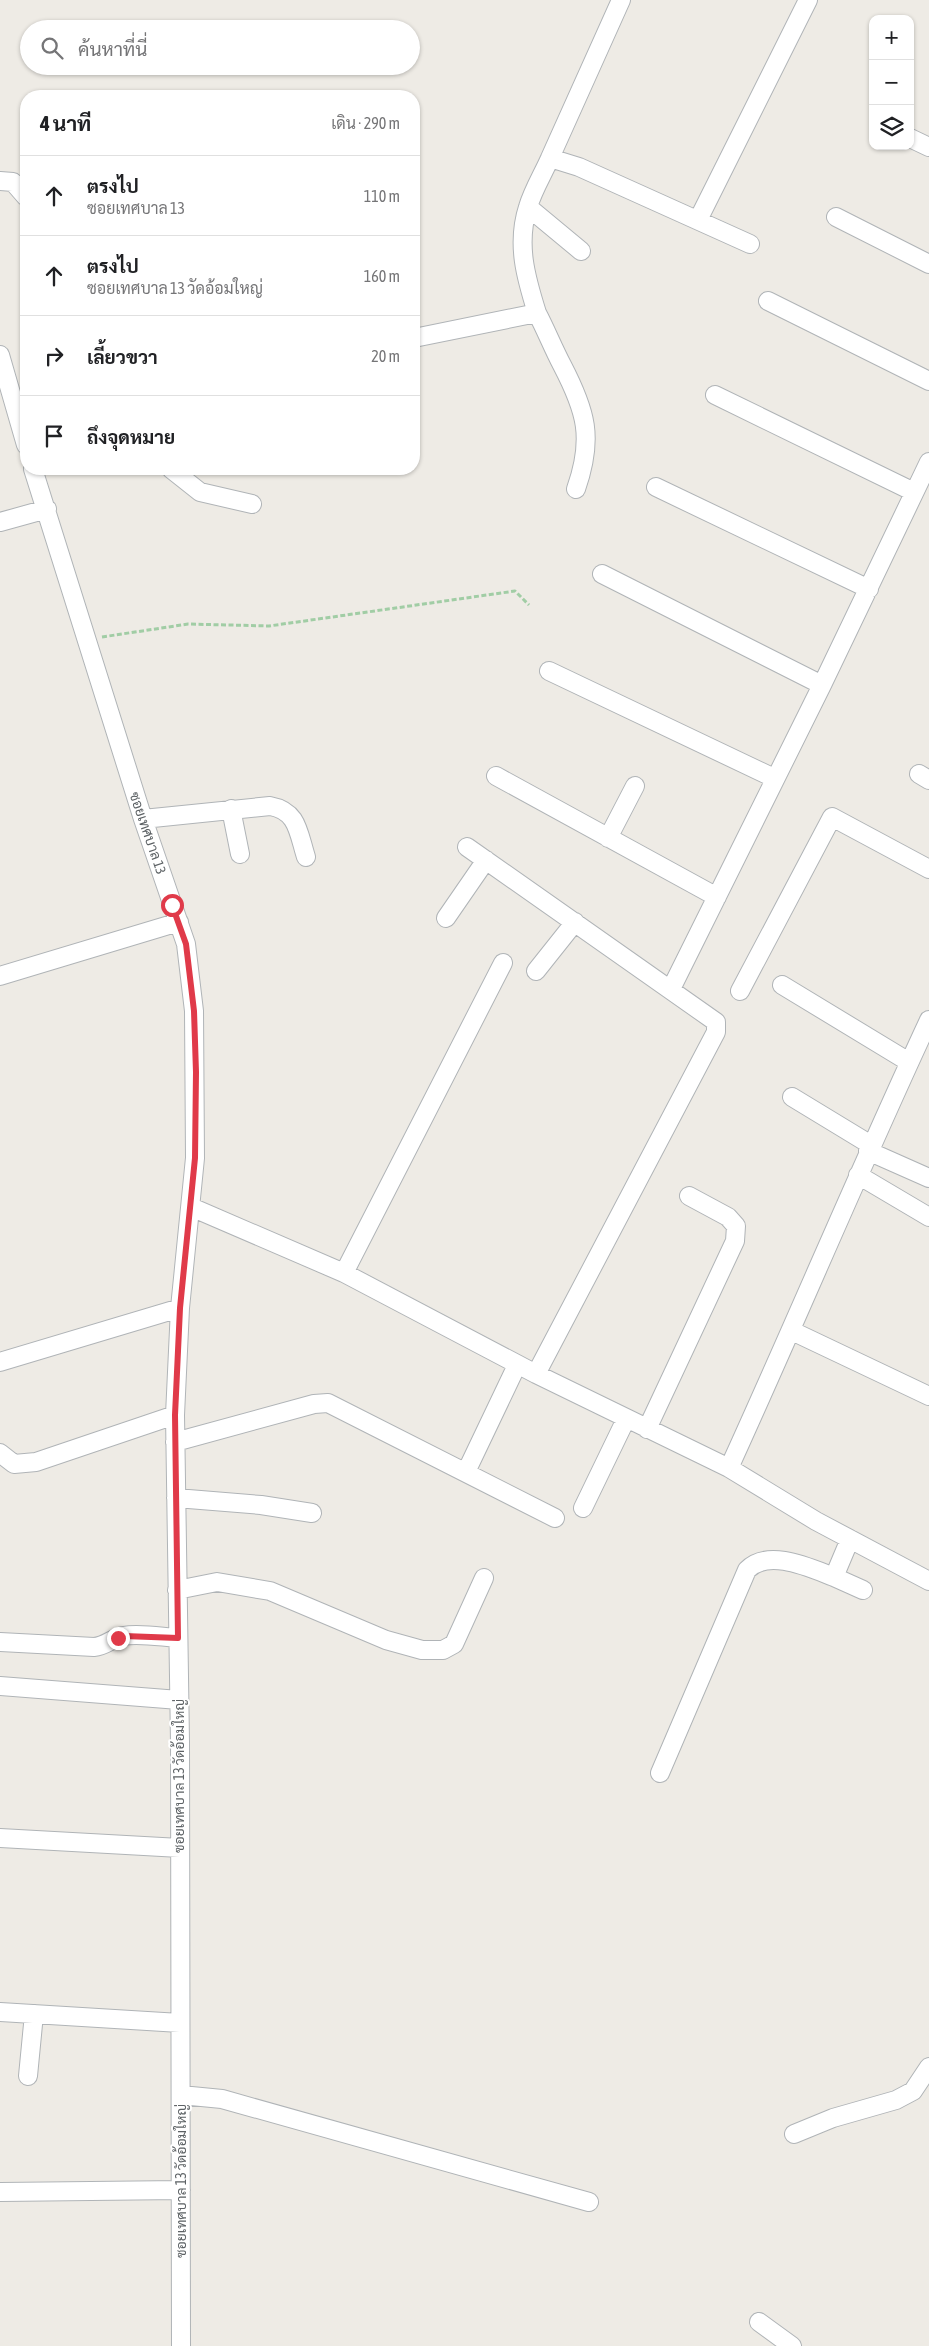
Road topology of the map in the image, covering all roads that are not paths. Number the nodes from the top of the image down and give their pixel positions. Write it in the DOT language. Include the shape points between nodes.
graph roads {
  1 [pos="621,0"];
  2 [pos="808,0"];
  3 [pos="914,140"];
  4 [pos="929,147"];
  5 [pos="550,158"];
  6 [pos="0,181"];
  7 [pos="20,190"];
  8 [pos="528,207"];
  9 [pos="836,217"];
  10 [pos="698,220"];
  11 [pos="750,244"];
  12 [pos="581,251"];
  13 [pos="929,264"];
  14 [pos="768,301"];
  15 [pos="537,313"];
  16 [pos="420,337"];
  17 [pos="0,355"];
  18 [pos="929,381"];
  19 [pos="715,395"];
  20 [pos="20,410"];
  21 [pos="929,462"];
  22 [pos="35,475"];
  23 [pos="179,475"];
  24 [pos="656,487"];
  25 [pos="576,489"];
  26 [pos="914,492"];
  27 [pos="252,504"];
  28 [pos="47,509"];
  29 [pos="0,522"];
  30 [pos="602,574"];
  31 [pos="869,589"];
  32 [pos="549,671"];
  33 [pos="822,685"];
  34 [pos="496,776"];
  35 [pos="774,778"];
  36 [pos="635,786"];
  37 [pos="231,809"];
  38 [pos="143,819"];
  39 [pos="608,838"];
  40 [pos="467,847"];
  41 [pos="240,854"];
  42 [pos="306,857"];
  43 [pos="486,860"];
  44 [pos="929,868"];
  45 [pos="717,897"];
  46 [pos="446,918"];
  47 [pos="178,922"];
  48 [pos="575,922"];
  49 [pos="503,963"];
  50 [pos="536,971"];
  51 [pos="0,976"];
  52 [pos="782,985"];
  53 [pos="671,990"];
  54 [pos="740,991"];
  55 [pos="929,1020"];
  56 [pos="909,1062"];
  57 [pos="792,1097"];
  58 [pos="870,1148"];
  59 [pos="858,1175"];
  60 [pos="929,1178"];
  61 [pos="689,1196"];
  62 [pos="191,1207"];
  63 [pos="929,1217"];
  64 [pos="344,1273"];
  65 [pos="180,1308"];
  66 [pos="792,1331"];
  67 [pos="0,1362"];
  68 [pos="517,1365"];
  69 [pos="536,1374"];
  70 [pos="929,1396"];
  71 [pos="175,1415"];
  72 [pos="626,1419"];
  73 [pos="647,1429"];
  74 [pos="175,1442"];
  75 [pos="0,1453"];
  76 [pos="729,1468"];
  77 [pos="466,1472"];
  78 [pos="176,1498"];
  79 [pos="582,1508"];
  80 [pos="312,1513"];
  81 [pos="555,1518"];
  82 [pos="850,1539"];
  83 [pos="834,1577"];
  84 [pos="484,1578"];
  85 [pos="929,1581"];
  86 [pos="177,1590"];
  87 [pos="863,1590"];
  88 [pos="178,1638"];
  89 [pos="0,1642"];
  90 [pos="0,1686"];
  91 [pos="179,1700"];
  92 [pos="660,1773"];
  93 [pos="0,1838"];
  94 [pos="180,1848"];
  95 [pos="0,2012"];
  96 [pos="34,2014"];
  97 [pos="180,2023"];
  98 [pos="929,2067"];
  99 [pos="28,2076"];
  100 [pos="180,2095"];
  101 [pos="794,2134"];
  102 [pos="181,2190"];
  103 [pos="0,2192"];
  104 [pos="588,2202"];
  105 [pos="759,2322"];
  106 [pos="181,2346"];
  107 [pos="792,2346"];
  1 -- 5 [label="street"];
  2 -- 10 [label="street"];
  3 -- 4 [label="street"];
  5 -- 8 [label="street"];
  5 -- 10 [label="street" via="579,167"];
  6 -- 7 [label="street" via="13,182"];
  8 -- 12 [label="street"];
  8 -- 15 [label="street" via="522,244 523,264"];
  9 -- 13 [label="street"];
  10 -- 11 [label="street"];
  14 -- 18 [label="street"];
  15 -- 16 [label="street"];
  15 -- 25 [label="street" via="579,397 585,418 584,467"];
  17 -- 20 [label="street"];
  19 -- 26 [label="street"];
  21 -- 26 [label="street"];
  22 -- 28 [label="street, ซอยเทศบาล 13"];
  23 -- 27 [label="street" via="200,492"];
  24 -- 31 [label="street"];
  26 -- 31 [label="street"];
  28 -- 29 [label="street"];
  28 -- 38 [label="street, ซอยเทศบาล 13"];
  30 -- 33 [label="street"];
  31 -- 33 [label="street"];
  32 -- 35 [label="street"];
  33 -- 35 [label="street"];
  34 -- 39 [label="street"];
  35 -- 45 [label="street"];
  36 -- 39 [label="street"];
  37 -- 38 [label="street"];
  37 -- 41 [label="street"];
  37 -- 42 [label="street" via="283,808 294,819"];
  38 -- 47 [label="street, ซอยเทศบาล 13"];
  39 -- 45 [label="street"];
  40 -- 43 [label="street"];
  43 -- 46 [label="street"];
  43 -- 48 [label="street"];
  44 -- 54 [label="street" via="832,817"];
  45 -- 53 [label="street"];
  47 -- 51 [label="street"];
  47 -- 62 [label="street, ซอยเทศบาล 13" via="186,944 194,1011 195,1158"];
  48 -- 50 [label="street"];
  48 -- 53 [label="street"];
  49 -- 64 [label="street"];
  52 -- 56 [label="street"];
  53 -- 69 [label="street" via="716,1022 716,1032"];
  55 -- 56 [label="street"];
  56 -- 58 [label="street"];
  57 -- 58 [label="street"];
  58 -- 59 [label="street"];
  58 -- 60 [label="street"];
  59 -- 63 [label="street"];
  59 -- 66 [label="street"];
  61 -- 73 [label="street" via="728,1217 736,1226 735,1241"];
  62 -- 64 [label="street"];
  62 -- 65 [label="street, ซอยเทศบาล 13 วัดอ้อมใหญ่"];
  64 -- 68 [label="street"];
  65 -- 67 [label="street"];
  65 -- 71 [label="street, ซอยเทศบาล 13 วัดอ้อมใหญ่"];
  66 -- 70 [label="street"];
  66 -- 76 [label="street"];
  68 -- 69 [label="street"];
  68 -- 77 [label="street"];
  69 -- 72 [label="street"];
  71 -- 74 [label="street, ซอยเทศบาล 13 วัดอ้อมใหญ่"];
  71 -- 75 [label="street" via="36,1462 14,1464"];
  72 -- 73 [label="street"];
  72 -- 79 [label="street"];
  73 -- 76 [label="street"];
  74 -- 77 [label="street" via="328,1403"];
  74 -- 78 [label="street, ซอยเทศบาล 13 วัดอ้อมใหญ่"];
  76 -- 82 [label="street"];
  77 -- 81 [label="street"];
  78 -- 80 [label="street"];
  78 -- 86 [label="street, ซอยเทศบาล 13 วัดอ้อมใหญ่"];
  82 -- 83 [label="street"];
  82 -- 85 [label="street"];
  83 -- 87 [label="street"];
  83 -- 92 [label="street" via="787,1560 758,1563 747,1570"];
  84 -- 86 [label="street" via="454,1644 443,1650 422,1650 386,1640 270,1591 217,1582"];
  86 -- 88 [label="street, ซอยเทศบาล 13 วัดอ้อมใหญ่"];
  88 -- 89 [label="street" via="124,1636 102,1647"];
  88 -- 91 [label="street, ซอยเทศบาล 13 วัดอ้อมใหญ่"];
  90 -- 91 [label="street"];
  91 -- 94 [label="street, ซอยเทศบาล 13 วัดอ้อมใหญ่"];
  93 -- 94 [label="street"];
  94 -- 97 [label="street, ซอยเทศบาล 13 วัดอ้อมใหญ่"];
  95 -- 96 [label="street"];
  96 -- 97 [label="street"];
  96 -- 99 [label="street"];
  97 -- 100 [label="street, ซอยเทศบาล 13 วัดอ้อมใหญ่"];
  98 -- 101 [label="street" via="913,2091 896,2100 833,2118"];
  100 -- 102 [label="street, ซอยเทศบาล 13 วัดอ้อมใหญ่"];
  100 -- 104 [label="street" via="222,2099"];
  102 -- 103 [label="street"];
  102 -- 106 [label="street, ซอยเทศบาล 13 วัดอ้อมใหญ่"];
  105 -- 107 [label="street"];
}
